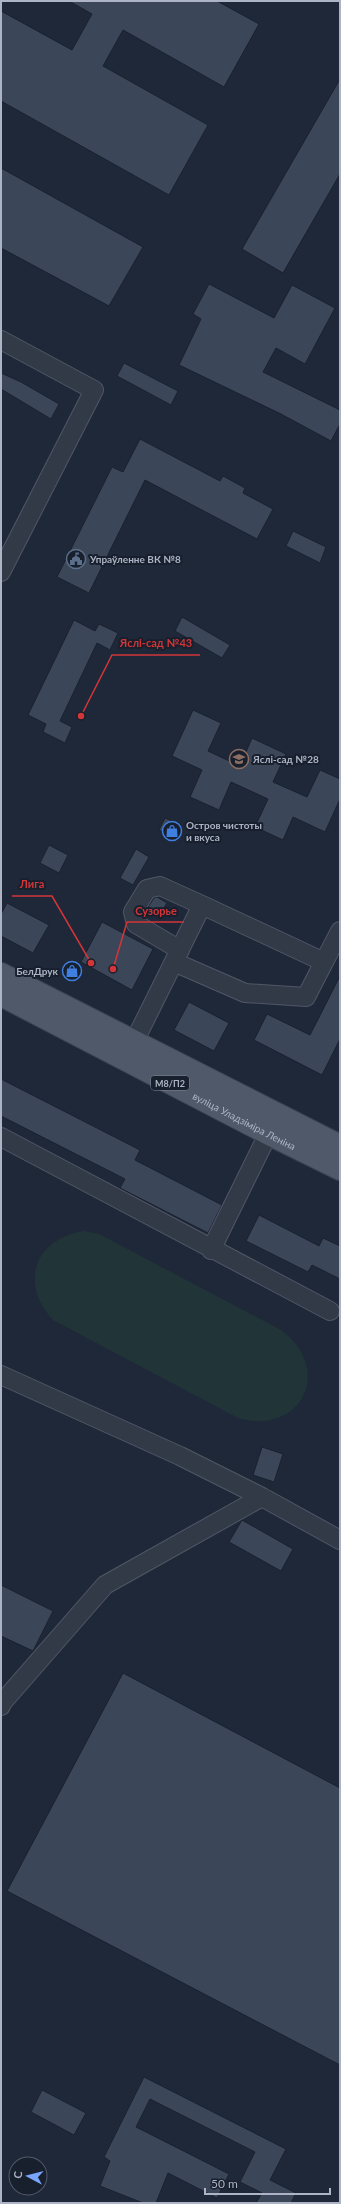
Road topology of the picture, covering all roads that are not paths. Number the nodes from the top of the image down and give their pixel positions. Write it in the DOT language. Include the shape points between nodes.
graph roads {
  1 [pos="1,340"];
  2 [pos="1,572"];
  3 [pos="202,905"];
  4 [pos="340,931"];
  5 [pos="177,956"];
  6 [pos="324,962"];
  7 [pos="1,974"];
  8 [pos="1,995"];
  9 [pos="134,1042"];
  10 [pos="273,1125"];
  11 [pos="1,1137"];
  12 [pos="340,1146"];
  13 [pos="340,1169"];
  14 [pos="211,1250"];
  15 [pos="330,1312"];
  16 [pos="1,1375"];
  17 [pos="262,1496"];
  18 [pos="340,1540"];
  19 [pos="1,1706"];
  1 -- 2 [label="street" via="94,390"];
  3 -- 5 [label="street"];
  3 -- 5 [label="street" via="160,886 147,889 133,912 136,924"];
  3 -- 6 [label="street"];
  4 -- 6 [label="street"];
  5 -- 6 [label="street" via="245,993 306,998"];
  5 -- 9 [label="street"];
  7 -- 9 [label="main road, вуліца Уладзіміра Леніна / М8/П2"];
  8 -- 10 [label="main road, вуліца Уладзіміра Леніна / М8/П2"];
  9 -- 10 [label="main road, вуліца Уладзіміра Леніна / М8/П2"];
  10 -- 12 [label="main road, вуліца Уладзіміра Леніна / М8/П2"];
  10 -- 13 [label="main road, вуліца Уладзіміра Леніна / М8/П2"];
  10 -- 14 [label="street"];
  11 -- 14 [label="street"];
  14 -- 15 [label="street"];
  16 -- 17 [label="street"];
  17 -- 18 [label="street"];
  17 -- 19 [label="street" via="105,1585"];
}
